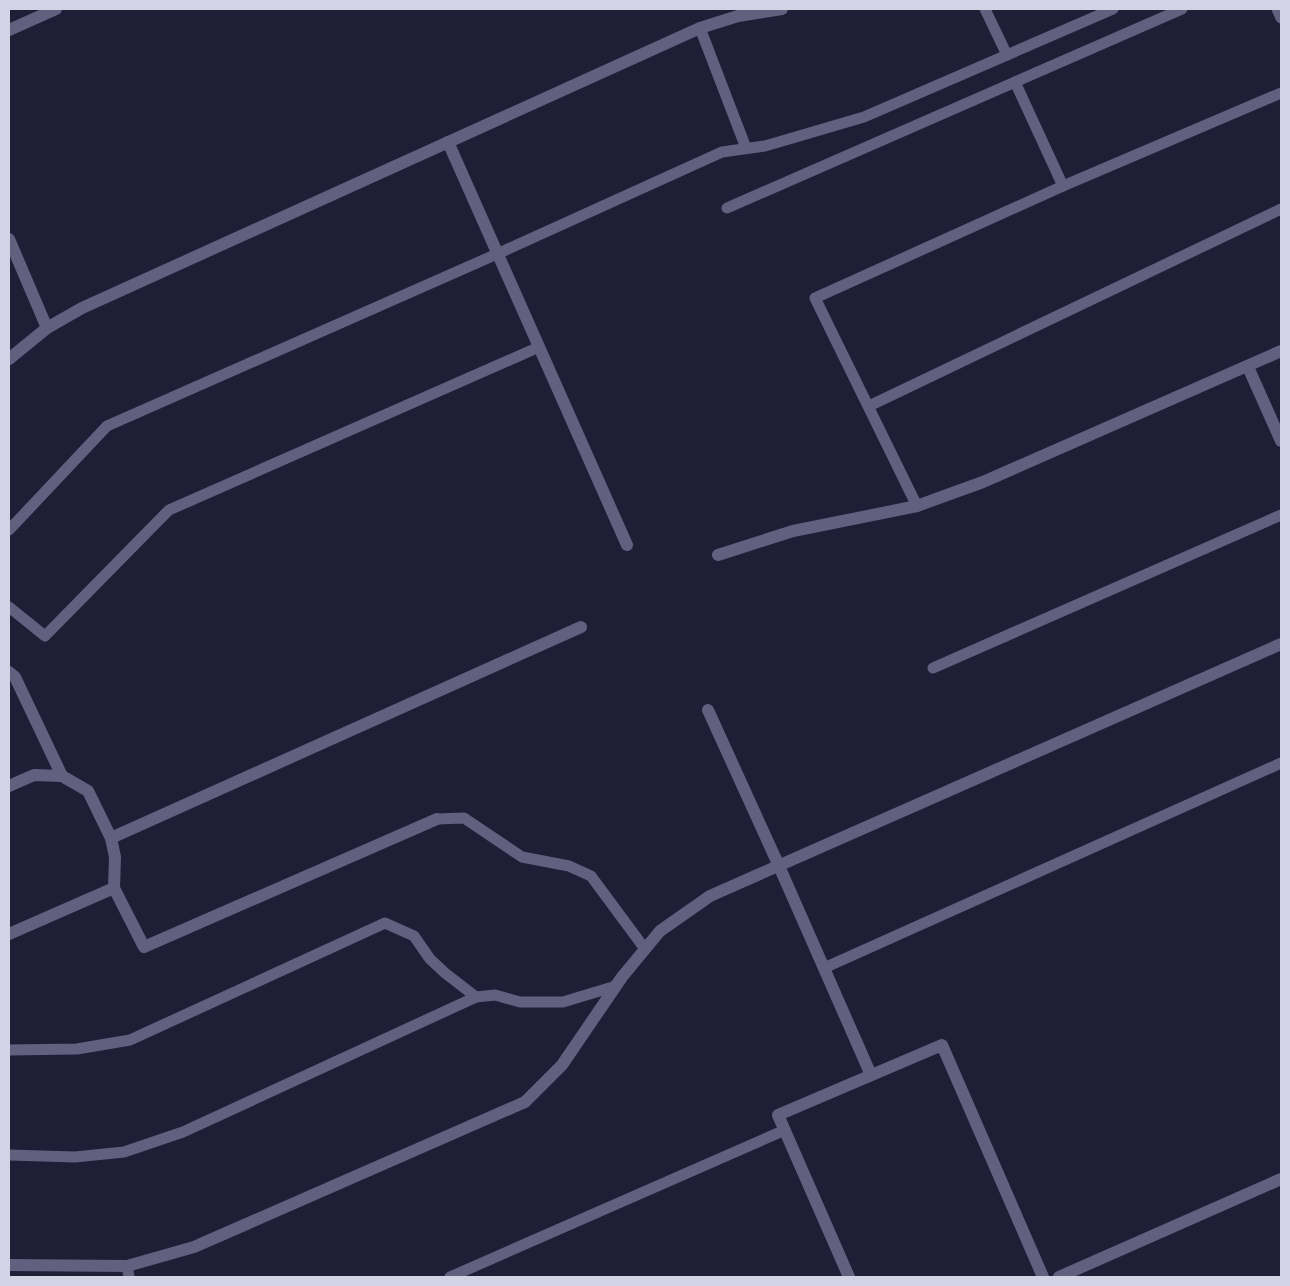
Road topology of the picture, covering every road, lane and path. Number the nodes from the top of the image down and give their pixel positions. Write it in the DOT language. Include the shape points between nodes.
graph roads {
  1 [pos="56,9"];
  2 [pos="782,9"];
  3 [pos="985,9"];
  4 [pos="1113,9"];
  5 [pos="1182,9"];
  6 [pos="1277,9"];
  7 [pos="1281,18"];
  8 [pos="700,28"];
  9 [pos="9,30"];
  10 [pos="1007,55"];
  11 [pos="1015,82"];
  12 [pos="1281,93"];
  13 [pos="448,142"];
  14 [pos="746,148"];
  15 [pos="1063,186"];
  16 [pos="727,208"];
  17 [pos="1281,208"];
  18 [pos="9,239"];
  19 [pos="498,254"];
  20 [pos="47,328"];
  21 [pos="539,346"];
  22 [pos="1281,351"];
  23 [pos="9,359"];
  24 [pos="1248,366"];
  25 [pos="869,406"];
  26 [pos="1281,441"];
  27 [pos="917,506"];
  28 [pos="1281,516"];
  29 [pos="9,530"];
  30 [pos="627,545"];
  31 [pos="718,555"];
  32 [pos="9,608"];
  33 [pos="581,628"];
  34 [pos="1281,644"];
  35 [pos="933,668"];
  36 [pos="9,672"];
  37 [pos="708,710"];
  38 [pos="1281,763"];
  39 [pos="62,776"];
  40 [pos="9,786"];
  41 [pos="437,819"];
  42 [pos="110,838"];
  43 [pos="779,866"];
  44 [pos="114,888"];
  45 [pos="9,934"];
  46 [pos="645,949"];
  47 [pos="824,968"];
  48 [pos="616,986"];
  49 [pos="476,997"];
  50 [pos="9,1050"];
  51 [pos="871,1075"];
  52 [pos="785,1130"];
  53 [pos="9,1155"];
  54 [pos="1281,1180"];
  55 [pos="9,1265"];
  56 [pos="128,1272"];
  57 [pos="450,1277"];
  58 [pos="849,1277"];
  59 [pos="1043,1277"];
  60 [pos="1059,1277"];
  1 -- 9 [label="street"];
  2 -- 8 [label="street" via="738,16"];
  3 -- 10 [label="lane"];
  4 -- 10 [label="lane"];
  5 -- 11 [label="lane"];
  6 -- 7 [label="lane"];
  8 -- 13 [label="street"];
  8 -- 14 [label="lane"];
  10 -- 14 [label="lane" via="864,117 765,146"];
  11 -- 15 [label="lane"];
  11 -- 16 [label="lane"];
  12 -- 15 [label="lane"];
  13 -- 19 [label="street"];
  13 -- 20 [label="street" via="82,308"];
  14 -- 19 [label="lane" via="722,152"];
  15 -- 25 [label="lane" via="815,298"];
  17 -- 25 [label="lane"];
  18 -- 20 [label="street"];
  19 -- 21 [label="street"];
  19 -- 29 [label="lane" via="107,426"];
  20 -- 23 [label="street"];
  21 -- 30 [label="street"];
  21 -- 32 [label="lane" via="169,510 46,636"];
  22 -- 24 [label="street"];
  24 -- 26 [label="street"];
  24 -- 27 [label="street" via="983,482"];
  25 -- 27 [label="lane"];
  27 -- 31 [label="street" via="793,531"];
  28 -- 35 [label="lane"];
  33 -- 42 [label="street"];
  34 -- 43 [label="street"];
  36 -- 39 [label="street" via="15,677"];
  37 -- 43 [label="street"];
  38 -- 47 [label="lane"];
  39 -- 40 [label="street" via="34,775"];
  39 -- 42 [label="street" via="88,791"];
  41 -- 44 [label="street" via="144,947"];
  41 -- 46 [label="lane" via="464,818 522,857 569,866 591,876"];
  42 -- 44 [label="street" via="115,857"];
  43 -- 46 [label="street" via="710,896 660,931"];
  43 -- 47 [label="street"];
  44 -- 45 [label="street"];
  46 -- 48 [label="street"];
  47 -- 51 [label="street"];
  48 -- 49 [label="lane" via="563,1002 520,1002 495,995"];
  48 -- 56 [label="street" via="562,1065 525,1102 194,1247"];
  49 -- 50 [label="lane" via="430,959 414,936 385,923 130,1040 76,1049"];
  49 -- 53 [label="lane" via="184,1132 124,1152 75,1157"];
  51 -- 52 [label="street" via="778,1114"];
  51 -- 59 [label="street" via="942,1045"];
  52 -- 57 [label="lane"];
  52 -- 58 [label="street"];
  54 -- 60 [label="street"];
  55 -- 56 [label="street"];
}
